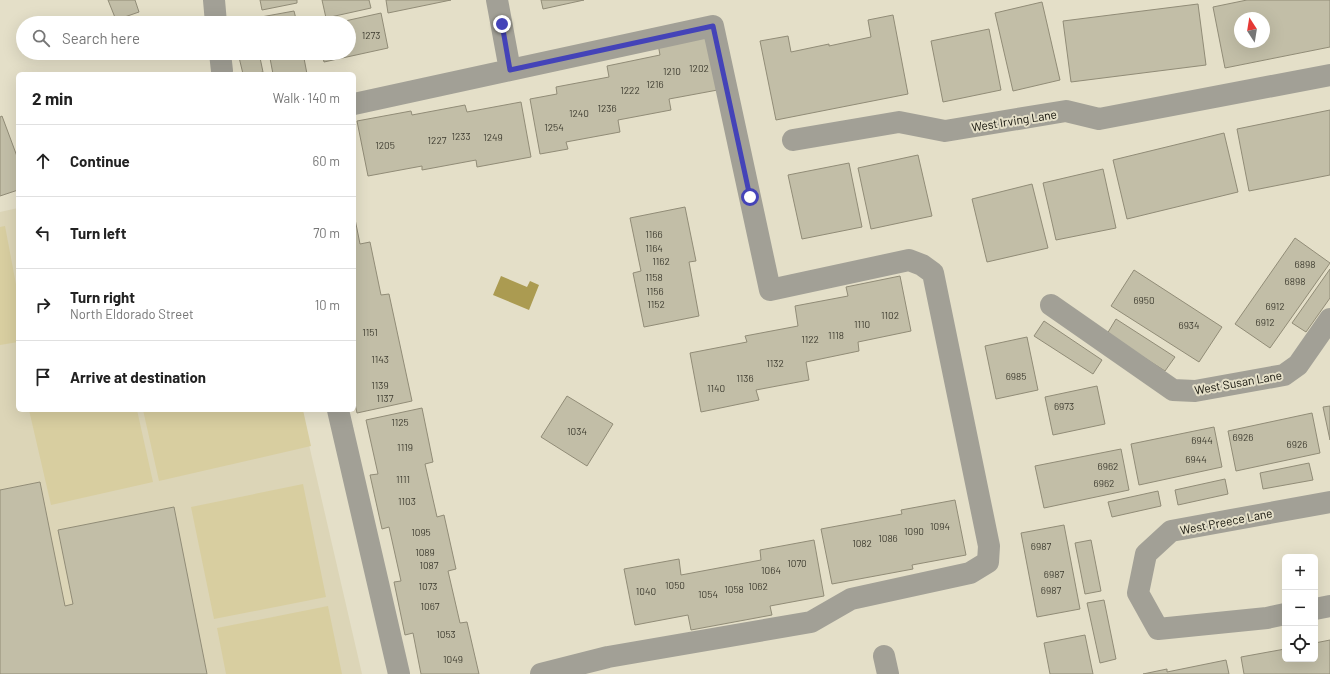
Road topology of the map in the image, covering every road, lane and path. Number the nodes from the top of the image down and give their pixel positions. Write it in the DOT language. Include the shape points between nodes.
graph roads {
  1 [pos="214,0"];
  2 [pos="497,0"];
  3 [pos="215,16"];
  4 [pos="510,70"];
  5 [pos="1330,75"];
  6 [pos="356,104"];
  7 [pos="793,140"];
  8 [pos="1051,305"];
  9 [pos="1330,319"];
  10 [pos="338,412"];
  11 [pos="1330,502"];
  12 [pos="1330,606"];
  13 [pos="1318,608"];
  14 [pos="1282,615"];
  15 [pos="610,666"];
  16 [pos="400,674"];
  17 [pos="541,674"];
  1 -- 3 [label="street"];
  2 -- 4 [label="street"];
  4 -- 6 [label="street"];
  4 -- 15 [label="street" via="713,26 770,290 909,260 933,273 989,546 988,562 970,573 852,599 811,622"];
  5 -- 7 [label="street, West Irving Lane" via="1099,119 1066,111 945,131 899,122"];
  8 -- 9 [label="street, West Susan Lane" via="1173,390 1195,391 1284,375 1298,365"];
  10 -- 16 [label="street"];
  11 -- 14 [label="street, West Preece Lane" via="1171,532 1146,554 1138,593 1158,629"];
  12 -- 13 [label="street"];
  15 -- 17 [label="street"];
}
